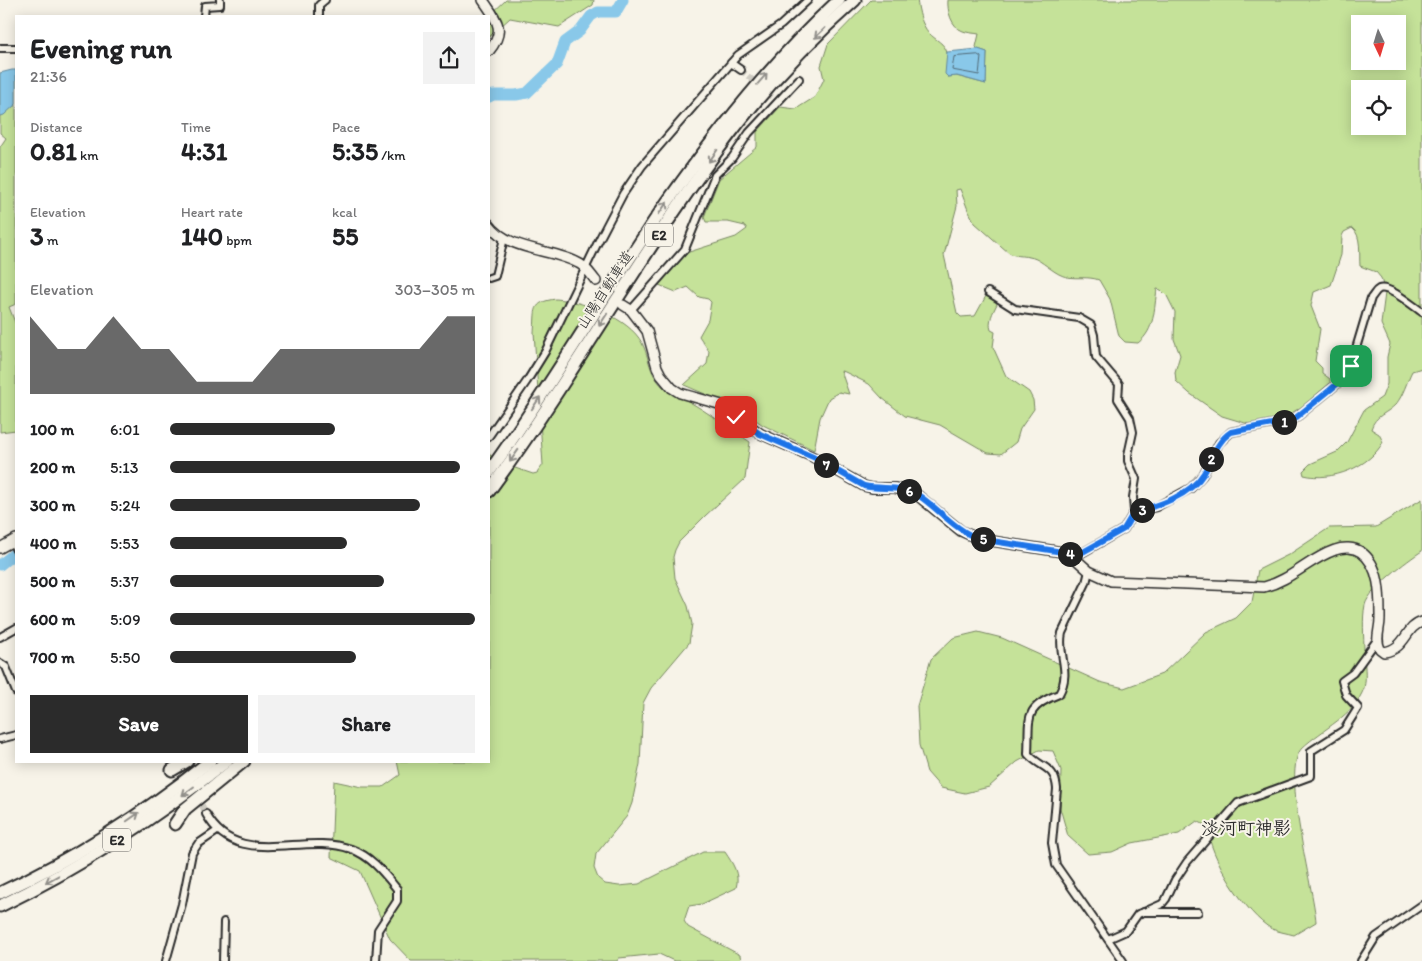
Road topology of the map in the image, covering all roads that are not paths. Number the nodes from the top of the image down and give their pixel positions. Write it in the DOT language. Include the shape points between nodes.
graph roads {
  1 [pos="220,0"];
  2 [pos="325,0"];
  3 [pos="483,0"];
  4 [pos="808,0"];
  5 [pos="839,0"];
  6 [pos="855,0"];
  7 [pos="203,3"];
  8 [pos="319,15"];
  9 [pos="0,48"];
  10 [pos="15,48"];
  11 [pos="490,50"];
  12 [pos="731,63"];
  13 [pos="741,70"];
  14 [pos="800,80"];
  15 [pos="490,225"];
  16 [pos="504,238"];
  17 [pos="586,268"];
  18 [pos="490,278"];
  19 [pos="596,281"];
  20 [pos="988,292"];
  21 [pos="627,308"];
  22 [pos="1422,312"];
  23 [pos="490,435"];
  24 [pos="490,471"];
  25 [pos="490,490"];
  26 [pos="1134,512"];
  27 [pos="14,544"];
  28 [pos="0,548"];
  29 [pos="1074,557"];
  30 [pos="1089,571"];
  31 [pos="1422,622"];
  32 [pos="15,629"];
  33 [pos="0,637"];
  34 [pos="1376,640"];
  35 [pos="0,663"];
  36 [pos="15,690"];
  37 [pos="15,735"];
  38 [pos="0,739"];
  39 [pos="184,763"];
  40 [pos="207,763"];
  41 [pos="224,763"];
  42 [pos="242,763"];
  43 [pos="172,770"];
  44 [pos="206,814"];
  45 [pos="176,824"];
  46 [pos="217,831"];
  47 [pos="0,894"];
  48 [pos="1422,905"];
  49 [pos="0,906"];
  50 [pos="1144,912"];
  51 [pos="1198,912"];
  52 [pos="224,922"];
  53 [pos="1108,939"];
  54 [pos="166,961"];
  55 [pos="223,961"];
  56 [pos="376,961"];
  57 [pos="1123,961"];
  58 [pos="1361,961"];
  1 -- 7 [label="street" via="220,5"];
  2 -- 8 [label="street" via="318,5"];
  3 -- 11 [label="street" via="496,18 499,32"];
  4 -- 12 [label="street"];
  24 -- 5 [label="highway, 山陽自動車道 / E2, one-way" via="668,201 710,144 796,41"];
  6 -- 25 [label="highway, 山陽自動車道 / E2, one-way" via="778,77 718,150"];
  9 -- 10 [label="street"];
  12 -- 13 [label="street"];
  12 -- 17 [label="street" via="642,166 623,194"];
  14 -- 21 [label="street" via="775,99 732,158 715,175 685,249"];
  15 -- 16 [label="street"];
  16 -- 17 [label="street"];
  16 -- 18 [label="street" via="495,276"];
  17 -- 19 [label="street"];
  17 -- 23 [label="street" via="545,352"];
  20 -- 26 [label="street" via="1014,309 1079,318 1091,325 1096,357 1118,380 1118,398 1131,422 1133,432 1128,461 1136,479"];
  21 -- 29 [label="street" via="647,331 661,375 680,393 722,405 760,434 813,457 864,486 895,488 918,495 968,535 1069,553"];
  22 -- 26 [label="street" via="1391,291 1377,290 1371,298 1351,366 1344,378 1293,420 1231,432 1219,443 1203,475 1191,488 1156,507"];
  26 -- 29 [label="street" via="1124,529"];
  27 -- 28 [label="street"];
  29 -- 30 [label="street"];
  30 -- 34 [label="street" via="1111,581 1129,584 1264,587 1281,581 1336,549 1352,548 1364,555 1377,577 1380,621"];
  30 -- 53 [label="street" via="1060,640 1066,674 1062,688 1059,694 1033,708 1028,754 1052,771 1056,780 1058,789 1052,843 1056,865"];
  31 -- 34 [label="street" via="1415,624 1397,648 1390,651 1380,649"];
  32 -- 33 [label="street"];
  34 -- 50 [label="street" via="1353,673 1342,681 1346,695 1358,708 1344,730 1311,752 1311,776 1238,804 1187,862 1166,900"];
  35 -- 36 [label="street" via="6,667"];
  37 -- 38 [label="street"];
  39 -- 43 [label="highway"];
  47 -- 40 [label="highway, E2, one-way" via="73,856"];
  41 -- 49 [label="highway, E2, one-way" via="122,836"];
  42 -- 45 [label="highway" via="185,809"];
  44 -- 46 [label="street"];
  46 -- 54 [label="street" via="198,844 192,853"];
  46 -- 56 [label="street" via="243,844 320,843 352,849 368,858 396,890 397,901 378,930"];
  48 -- 58 [label="street" via="1376,937"];
  50 -- 51 [label="street"];
  50 -- 53 [label="street" via="1138,914 1126,931"];
  52 -- 55 [label="street"];
  53 -- 57 [label="street"];
}
